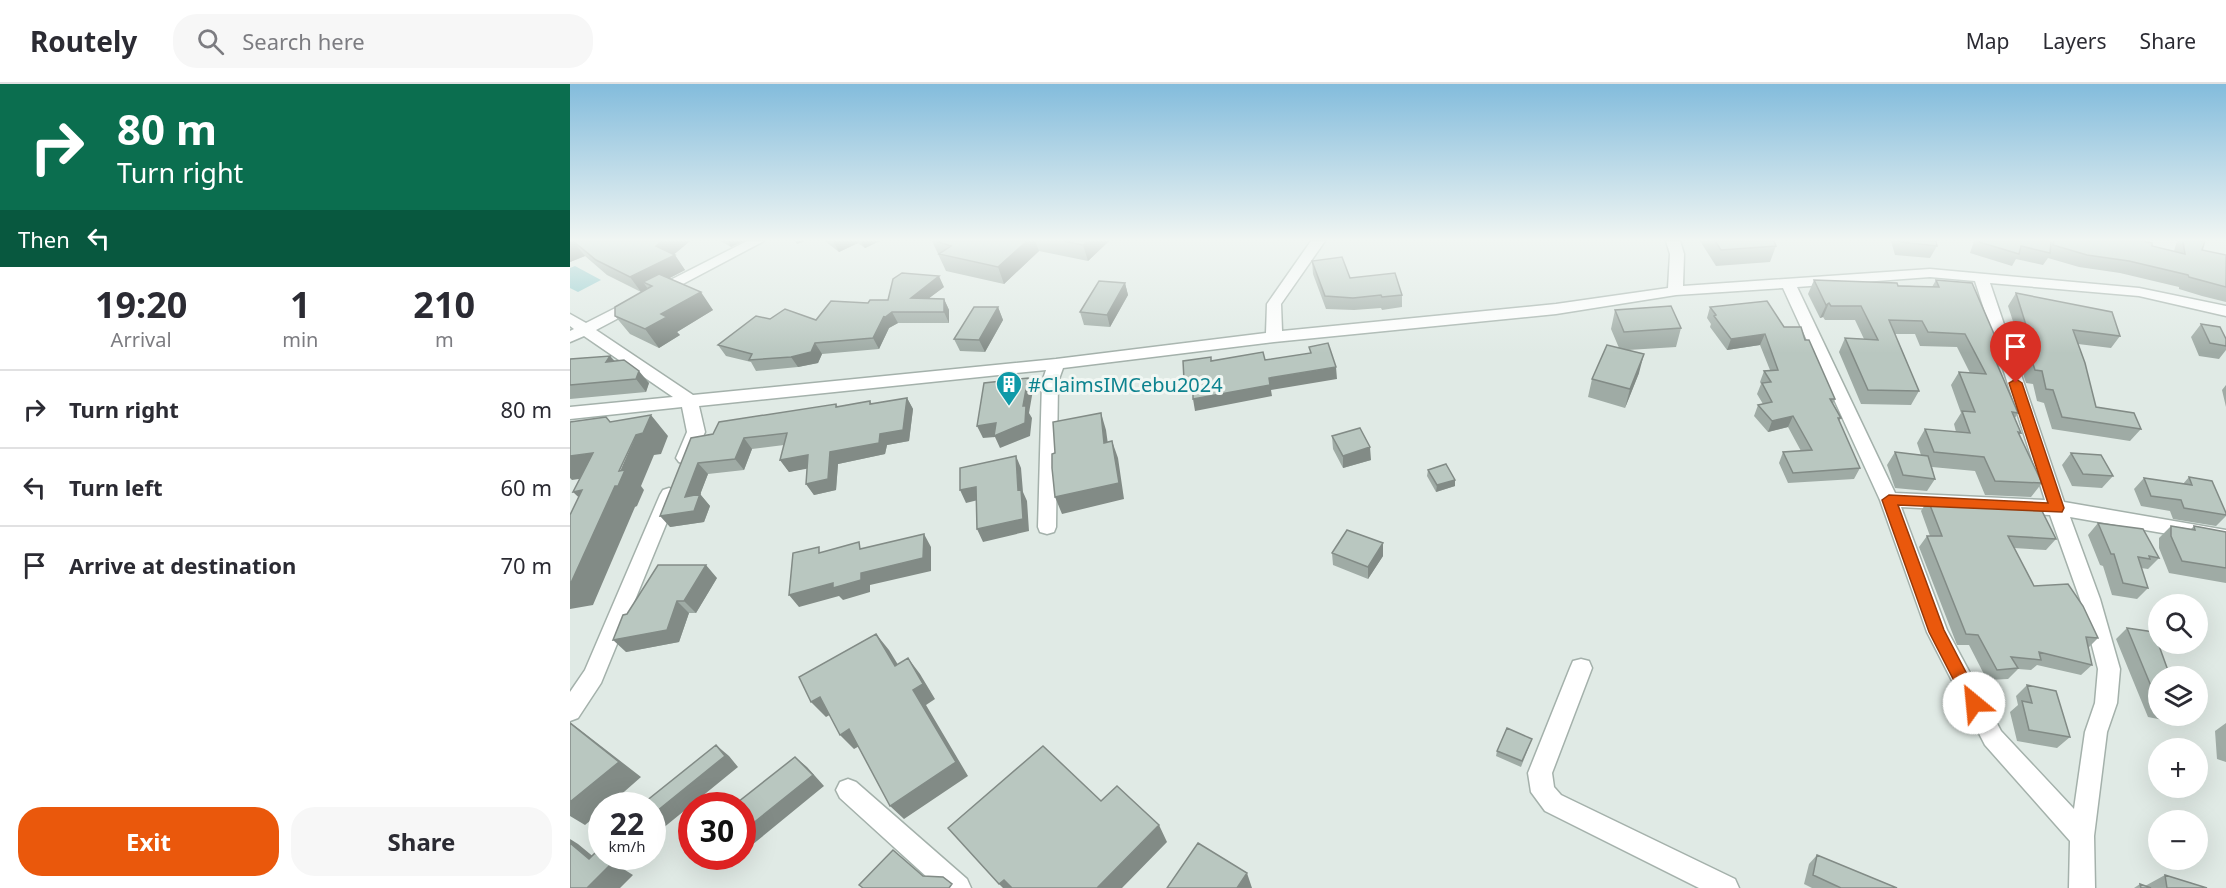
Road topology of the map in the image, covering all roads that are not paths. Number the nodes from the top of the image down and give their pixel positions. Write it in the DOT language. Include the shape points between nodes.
graph roads {
  1 [pos="1981,278"];
  2 [pos="684,279"];
  3 [pos="1292,279"];
  4 [pos="1674,279"];
  5 [pos="1859,279"];
  6 [pos="1987,279"];
  7 [pos="1788,284"];
  8 [pos="1676,291"];
  9 [pos="2226,311"];
  10 [pos="570,320"];
  11 [pos="585,330"];
  12 [pos="570,337"];
  13 [pos="1274,337"];
  14 [pos="1056,364"];
  15 [pos="689,400"];
  16 [pos="570,413"];
  17 [pos="1889,500"];
  18 [pos="2057,508"];
  19 [pos="1047,527"];
  20 [pos="2226,537"];
  21 [pos="1581,668"];
  22 [pos="570,711"];
  23 [pos="848,790"];
  24 [pos="2082,836"];
  25 [pos="958,888"];
  26 [pos="1726,888"];
  27 [pos="2082,888"];
  1 -- 18 [label="street"];
  2 -- 11 [label="street"];
  3 -- 13 [label="street" via="1274,304"];
  4 -- 8 [label="street"];
  5 -- 7 [label="street"];
  6 -- 9 [label="street" via="2139,292"];
  7 -- 8 [label="street"];
  7 -- 17 [label="street"];
  8 -- 13 [label="street" via="1457,320"];
  10 -- 11 [label="street"];
  11 -- 12 [label="street"];
  11 -- 15 [label="street"];
  13 -- 14 [label="street"];
  14 -- 15 [label="street"];
  14 -- 19 [label="street" via="1050,382"];
  15 -- 16 [label="street"];
  15 -- 22 [label="street" via="696,432 593,676"];
  17 -- 18 [label="street"];
  17 -- 24 [label="street" via="1937,632 1993,738"];
  18 -- 20 [label="street"];
  18 -- 24 [label="street" via="2090,599 2109,669"];
  21 -- 26 [label="street" via="1540,773 1543,792 1553,803"];
  23 -- 25 [label="street"];
  24 -- 27 [label="street"];
}
